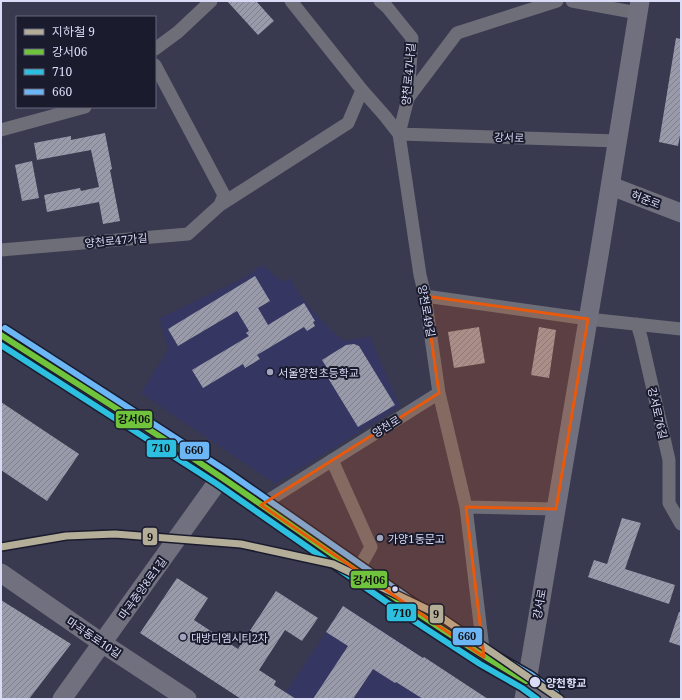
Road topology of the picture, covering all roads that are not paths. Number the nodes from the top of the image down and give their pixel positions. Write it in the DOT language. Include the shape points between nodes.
graph roads {
  1 [pos="211,1"];
  2 [pos="291,1"];
  3 [pos="380,1"];
  4 [pos="557,1"];
  5 [pos="572,1"];
  6 [pos="639,7"];
  7 [pos="156,48"];
  8 [pos="156,67"];
  9 [pos="362,90"];
  10 [pos="408,98"];
  11 [pos="81,108"];
  12 [pos="1,130"];
  13 [pos="399,134"];
  14 [pos="618,141"];
  15 [pos="611,186"];
  16 [pos="220,205"];
  17 [pos="681,212"];
  18 [pos="1,250"];
  19 [pos="425,296"];
  20 [pos="588,319"];
  21 [pos="636,324"];
  22 [pos="681,329"];
  23 [pos="1,335"];
  24 [pos="439,393"];
  25 [pos="332,460"];
  26 [pos="221,477"];
  27 [pos="261,505"];
  28 [pos="675,505"];
  29 [pos="466,506"];
  30 [pos="556,509"];
  31 [pos="681,524"];
  32 [pos="357,572"];
  33 [pos="1,573"];
  34 [pos="102,643"];
  35 [pos="484,657"];
  36 [pos="525,690"];
  37 [pos="62,699"];
  38 [pos="187,699"];
  39 [pos="551,699"];
  1 -- 7 [label="street" via="178,32"];
  2 -- 9 [label="street, 양천로49길"];
  3 -- 10 [label="street, 양천로47나길" via="412,38"];
  4 -- 10 [label="street" via="457,32"];
  5 -- 6 [label="street, 강서로"];
  6 -- 14 [label="main road, 강서로"];
  8 -- 16 [label="street" via="224,195"];
  9 -- 13 [label="street, 양천로49길"];
  9 -- 16 [label="street, 양천로47가길" via="348,123"];
  10 -- 13 [label="street, 양천로47나길"];
  11 -- 12 [label="street"];
  13 -- 14 [label="street, 강서로"];
  13 -- 19 [label="street, 양천로49길"];
  14 -- 15 [label="main road, 강서로"];
  15 -- 17 [label="main road, 허준로"];
  15 -- 20 [label="main road, 강서로"];
  16 -- 18 [label="street, 양천로47가길" via="188,234"];
  19 -- 20 [label="street"];
  19 -- 24 [label="street, 양천로49길"];
  20 -- 21 [label="street"];
  20 -- 30 [label="main road, 강서로"];
  21 -- 22 [label="street"];
  21 -- 28 [label="street, 강서로76길" via="669,460"];
  23 -- 26 [label="main road"];
  24 -- 25 [label="street, 양천로"];
  24 -- 29 [label="street, 양천로49길"];
  25 -- 27 [label="street, 양천로"];
  25 -- 32 [label="street" via="371,547"];
  26 -- 27 [label="main road"];
  26 -- 34 [label="main road, 마곡중앙8로1길"];
  27 -- 32 [label="main road"];
  28 -- 31 [label="street, 강서로76길"];
  29 -- 30 [label="street"];
  29 -- 35 [label="street, 양천로49길"];
  30 -- 36 [label="main road, 강서로"];
  32 -- 35 [label="main road"];
  33 -- 34 [label="main road, 마곡동로10길"];
  34 -- 37 [label="main road, 마곡중앙8로1길"];
  34 -- 38 [label="main road, 마곡동로10길"];
  35 -- 36 [label="main road"];
  36 -- 39 [label="main road"];
}
